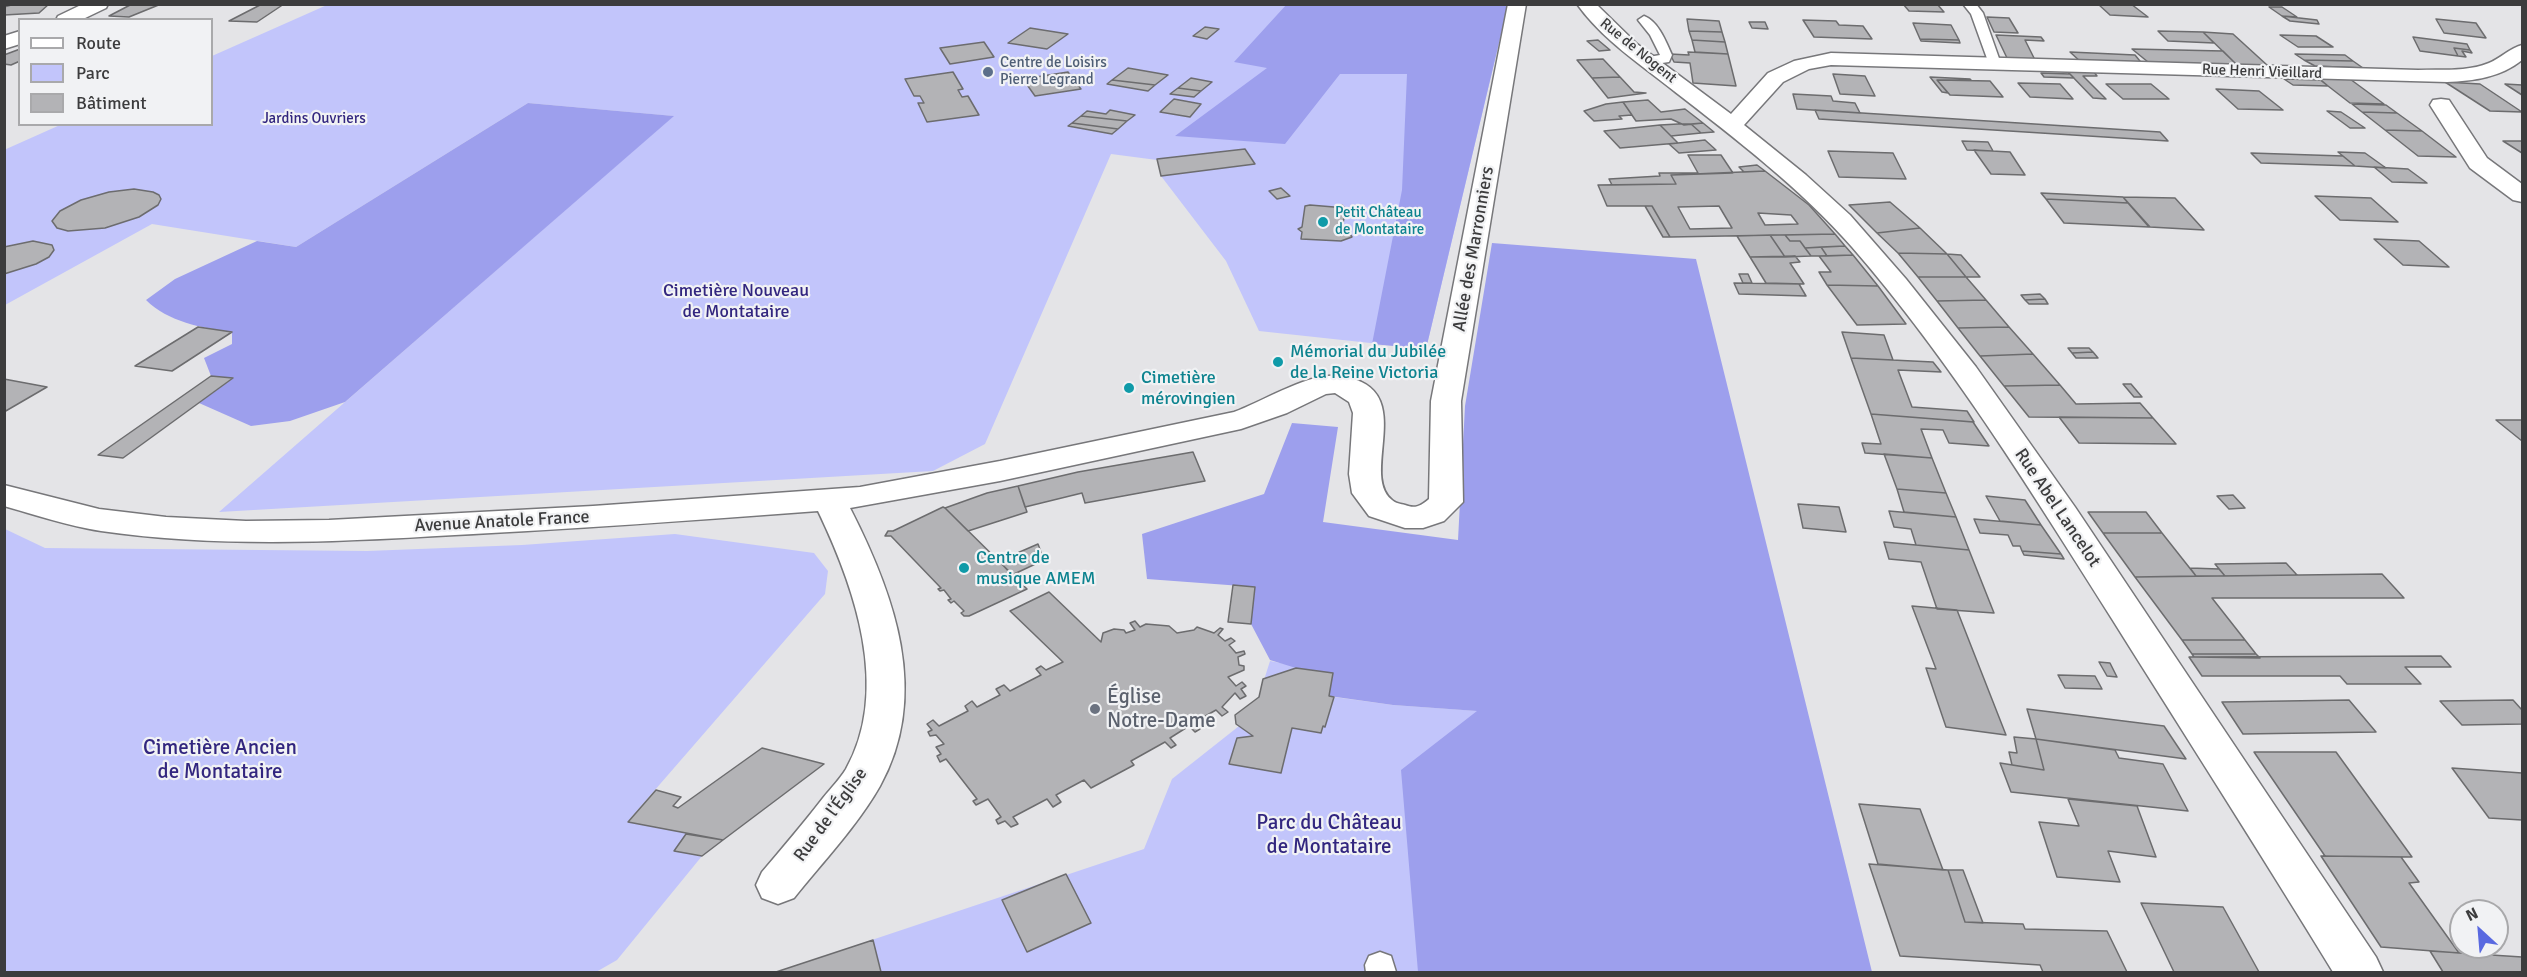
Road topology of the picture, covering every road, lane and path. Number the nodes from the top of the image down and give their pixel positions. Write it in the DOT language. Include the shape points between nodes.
graph roads {
  1 [pos="99,4"];
  2 [pos="1517,4"];
  3 [pos="1586,4"];
  4 [pos="1969,4"];
  5 [pos="69,18"];
  6 [pos="1644,20"];
  7 [pos="2523,51"];
  8 [pos="1648,61"];
  9 [pos="1995,64"];
  10 [pos="1693,96"];
  11 [pos="2441,105"];
  12 [pos="1730,124"];
  13 [pos="2523,195"];
  14 [pos="1000,471"];
  15 [pos="4,495"];
  16 [pos="829,500"];
  17 [pos="778,885"];
  18 [pos="2359,972"];
  1 -- 5 [label="street"];
  2 -- 14 [label="street, Allée des Marronniers" via="1446,401 1446,502 1437,512 1414,519 1375,505 1364,479 1370,425 1366,403 1359,394 1332,384 1241,420"];
  3 -- 8 [label="street, Rue de Nogent" via="1616,36"];
  4 -- 9 [label="lane" via="1977,13"];
  6 -- 8 [label="lane" via="1666,55 1664,59"];
  7 -- 9 [label="street, Rue Henri Vieillard" via="2493,70 2429,75"];
  8 -- 10 [label="street, Rue de Nogent"];
  9 -- 12 [label="street, Rue Henri Vieillard" via="1839,58 1813,62 1776,75 1744,116"];
  10 -- 12 [label="street, Rue Abel Lancelot"];
  11 -- 13 [label="street" via="2478,163"];
  12 -- 18 [label="street, Rue Abel Lancelot" via="1835,212 1962,370 2069,523"];
  14 -- 16 [label="street, Avenue Anatole France"];
  15 -- 16 [label="street, Avenue Anatole France" via="99,520 246,532 593,517"];
  16 -- 17 [label="street, Rue de l'Église" via="872,596 886,660 885,693 879,737 864,775"];
}
